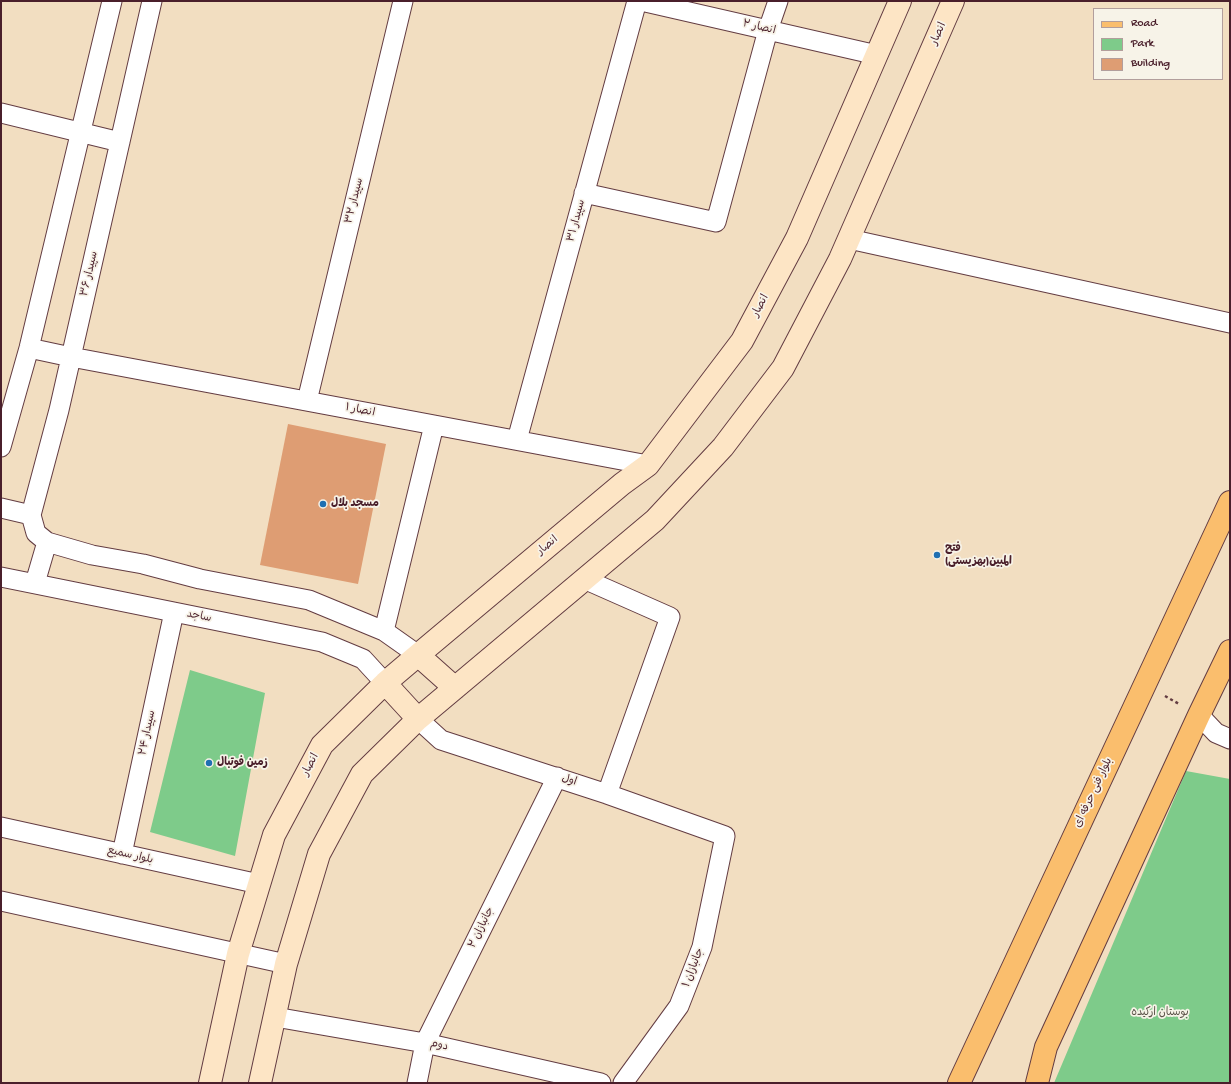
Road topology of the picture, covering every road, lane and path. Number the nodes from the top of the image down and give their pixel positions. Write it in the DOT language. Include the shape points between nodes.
graph roads {
  1 [pos="112,1"];
  2 [pos="152,1"];
  3 [pos="403,1"];
  4 [pos="638,1"];
  5 [pos="641,1"];
  6 [pos="778,1"];
  7 [pos="900,1"];
  8 [pos="953,1"];
  9 [pos="768,30"];
  10 [pos="877,55"];
  11 [pos="1,113"];
  12 [pos="81,132"];
  13 [pos="120,142"];
  14 [pos="584,193"];
  15 [pos="849,239"];
  16 [pos="1230,323"];
  17 [pos="29,348"];
  18 [pos="71,356"];
  19 [pos="307,401"];
  20 [pos="434,425"];
  21 [pos="516,440"];
  22 [pos="1,447"];
  23 [pos="648,465"];
  24 [pos="1230,502"];
  25 [pos="1,508"];
  26 [pos="32,515"];
  27 [pos="47,542"];
  28 [pos="1,577"];
  29 [pos="584,579"];
  30 [pos="36,583"];
  31 [pos="174,612"];
  32 [pos="384,631"];
  33 [pos="1230,651"];
  34 [pos="418,655"];
  35 [pos="385,683"];
  36 [pos="1145,684"];
  37 [pos="455,688"];
  38 [pos="1198,715"];
  39 [pos="418,719"];
  40 [pos="1230,739"];
  41 [pos="557,777"];
  42 [pos="607,794"];
  43 [pos="1,827"];
  44 [pos="725,836"];
  45 [pos="122,854"];
  46 [pos="259,884"];
  47 [pos="1,901"];
  48 [pos="238,954"];
  49 [pos="286,964"];
  50 [pos="275,1017"];
  51 [pos="425,1043"];
  52 [pos="210,1083"];
  53 [pos="260,1083"];
  54 [pos="417,1083"];
  55 [pos="601,1083"];
  56 [pos="623,1083"];
  57 [pos="959,1083"];
  58 [pos="1037,1083"];
  1 -- 12 [label="street"];
  2 -- 13 [label="street, سپیدار ۳۶"];
  3 -- 19 [label="street, سپیدار ۳۲"];
  4 -- 14 [label="street, سپیدار ۳۱"];
  5 -- 9 [label="street, انصار ۲"];
  6 -- 9 [label="street"];
  7 -- 10 [label="main road, انصار"];
  8 -- 15 [label="main road, انصار"];
  9 -- 10 [label="street, انصار ۲"];
  9 -- 14 [label="street" via="716,222"];
  10 -- 23 [label="main road, انصار" via="797,238 742,341"];
  11 -- 12 [label="street"];
  12 -- 13 [label="street"];
  12 -- 17 [label="street"];
  13 -- 18 [label="street, سپیدار ۳۶"];
  14 -- 21 [label="street, سپیدار ۳۱"];
  15 -- 16 [label="street"];
  15 -- 29 [label="main road, انصار" via="783,368 723,447 655,520"];
  17 -- 18 [label="street, انصار ۱"];
  17 -- 22 [label="street"];
  18 -- 19 [label="street, انصار ۱"];
  18 -- 26 [label="street, سپیدار ۳۶"];
  19 -- 20 [label="street, انصار ۱"];
  20 -- 21 [label="street, انصار ۱"];
  20 -- 32 [label="street"];
  21 -- 23 [label="street, انصار ۱"];
  23 -- 34 [label="main road, انصار"];
  24 -- 36 [label="main road, بلوار فنی حرفه ای"];
  25 -- 26 [label="street"];
  26 -- 27 [label="street, سپیدار ۳۶" via="36,533"];
  27 -- 30 [label="street"];
  27 -- 32 [label="street" via="92,555 143,564 200,579 309,600"];
  28 -- 30 [label="street, ساجد"];
  29 -- 37 [label="main road, انصار"];
  29 -- 42 [label="street" via="670,617"];
  30 -- 31 [label="street, ساجد"];
  31 -- 35 [label="street, ساجد" via="322,642 363,659"];
  31 -- 45 [label="street, سپیدار ۲۴"];
  32 -- 34 [label="street"];
  33 -- 38 [label="main road"];
  34 -- 35 [label="main road, انصار"];
  34 -- 37 [label="main road"];
  35 -- 39 [label="main road"];
  35 -- 46 [label="main road, انصار" via="322,745 274,835"];
  36 -- 38 [label="path"];
  36 -- 57 [label="main road, بلوار فنی حرفه ای"];
  37 -- 39 [label="main road, انصار"];
  38 -- 40 [label="street" via="1216,733"];
  38 -- 58 [label="main road" via="1046,1047"];
  39 -- 41 [label="street, اول" via="441,740"];
  39 -- 49 [label="main road, انصار" via="362,774 322,847"];
  41 -- 42 [label="street, اول"];
  41 -- 51 [label="street, جانبازان ۲"];
  42 -- 44 [label="street, اول"];
  43 -- 45 [label="street, بلوار سمیع"];
  44 -- 56 [label="street, جانبازان ۱" via="702,947 679,1006"];
  45 -- 46 [label="street, بلوار سمیع"];
  46 -- 48 [label="main road, انصار"];
  47 -- 48 [label="street"];
  48 -- 49 [label="street"];
  48 -- 52 [label="main road, انصار"];
  49 -- 50 [label="main road, انصار"];
  50 -- 51 [label="street, دوم"];
  50 -- 53 [label="main road, انصار"];
  51 -- 54 [label="street, جانبازان ۲"];
  51 -- 55 [label="street, دوم"];
}
